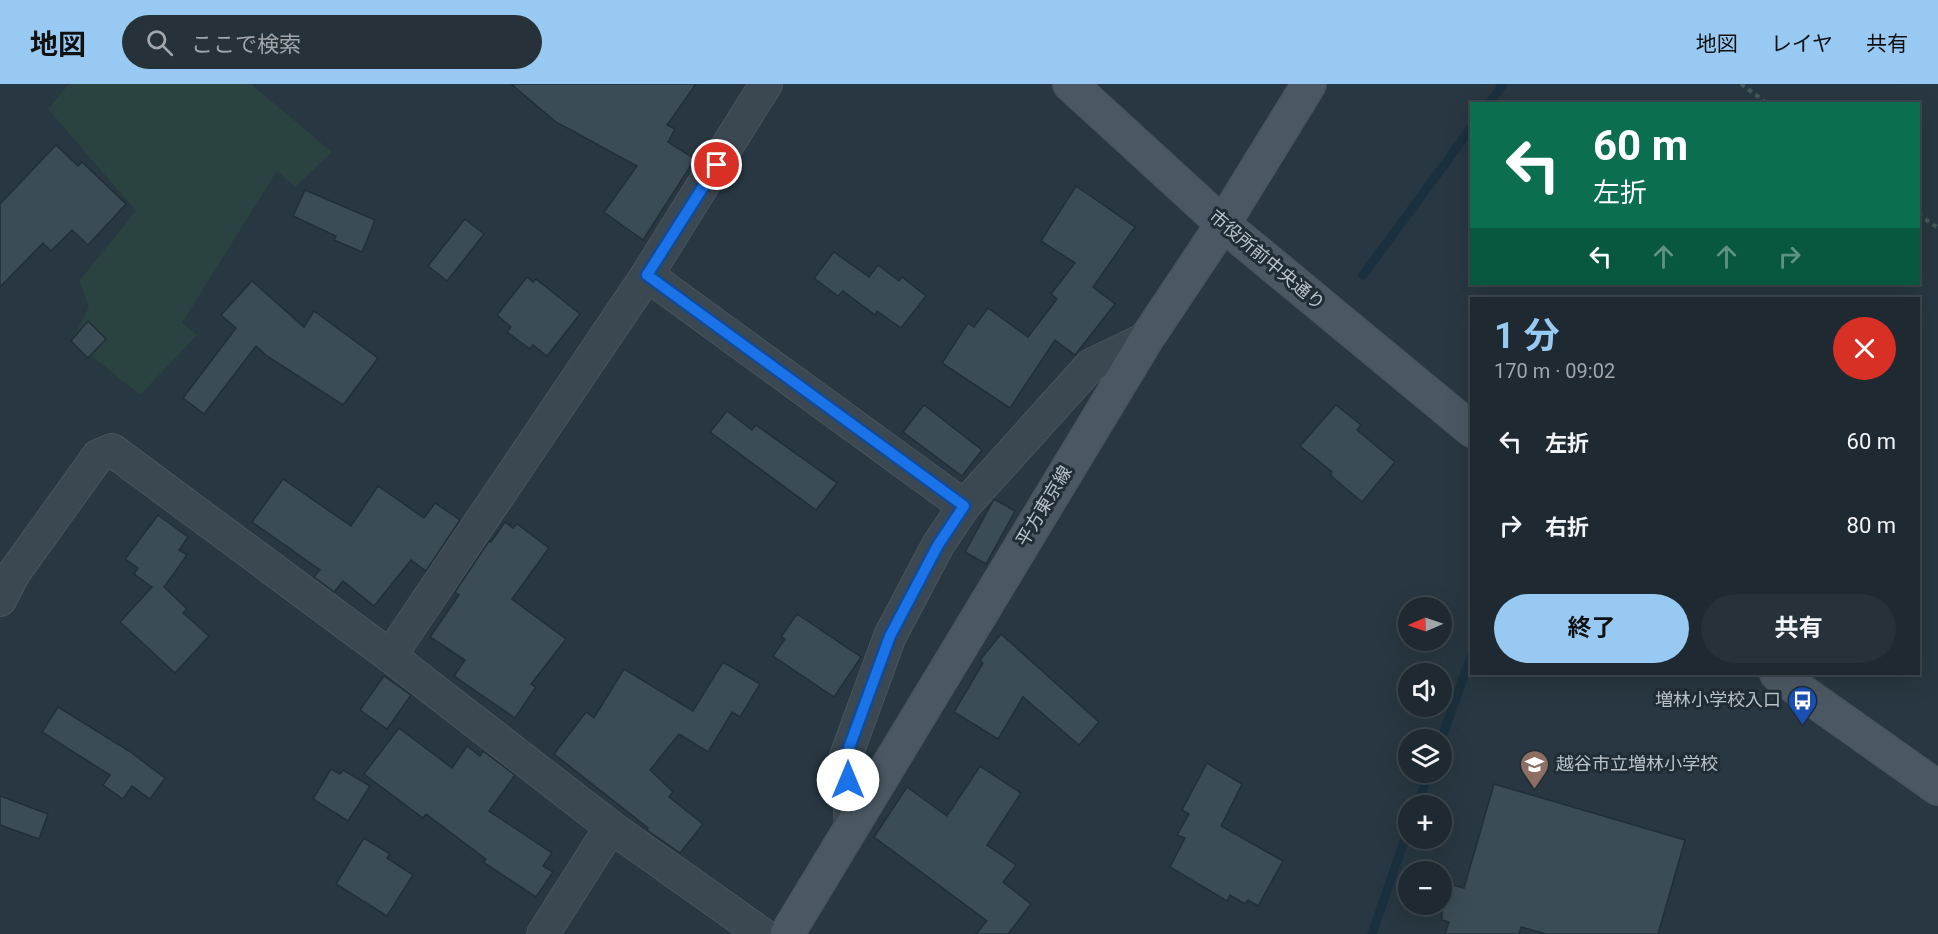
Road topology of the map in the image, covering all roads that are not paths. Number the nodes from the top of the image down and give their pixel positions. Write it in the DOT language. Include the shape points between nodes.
graph roads {
  1 [pos="766,84"];
  2 [pos="1070,84"];
  3 [pos="1309,84"];
  4 [pos="1222,224"];
  5 [pos="647,275"];
  6 [pos="1147,338"];
  7 [pos="1470,428"];
  8 [pos="964,506"];
  9 [pos="0,600"];
  10 [pos="390,656"];
  11 [pos="1778,675"];
  12 [pos="1938,788"];
  13 [pos="611,826"];
  14 [pos="851,827"];
  15 [pos="543,934"];
  16 [pos="762,934"];
  17 [pos="788,934"];
  1 -- 5 [label="street"];
  2 -- 4 [label="main road, 市役所前中央通り"];
  3 -- 4 [label="main road, 平方東京線"];
  4 -- 6 [label="main road, 平方東京線"];
  4 -- 7 [label="main road, 市役所前中央通り"];
  5 -- 8 [label="street"];
  5 -- 10 [label="street"];
  6 -- 8 [label="street" via="1091,365"];
  6 -- 14 [label="main road, 平方東京線"];
  8 -- 14 [label="street" via="938,545 890,636 846,756"];
  9 -- 10 [label="street" via="14,573 98,456 112,450"];
  10 -- 13 [label="street"];
  11 -- 12 [label="main road"];
  13 -- 15 [label="street"];
  13 -- 16 [label="street"];
  14 -- 17 [label="main road, 平方東京線"];
}
